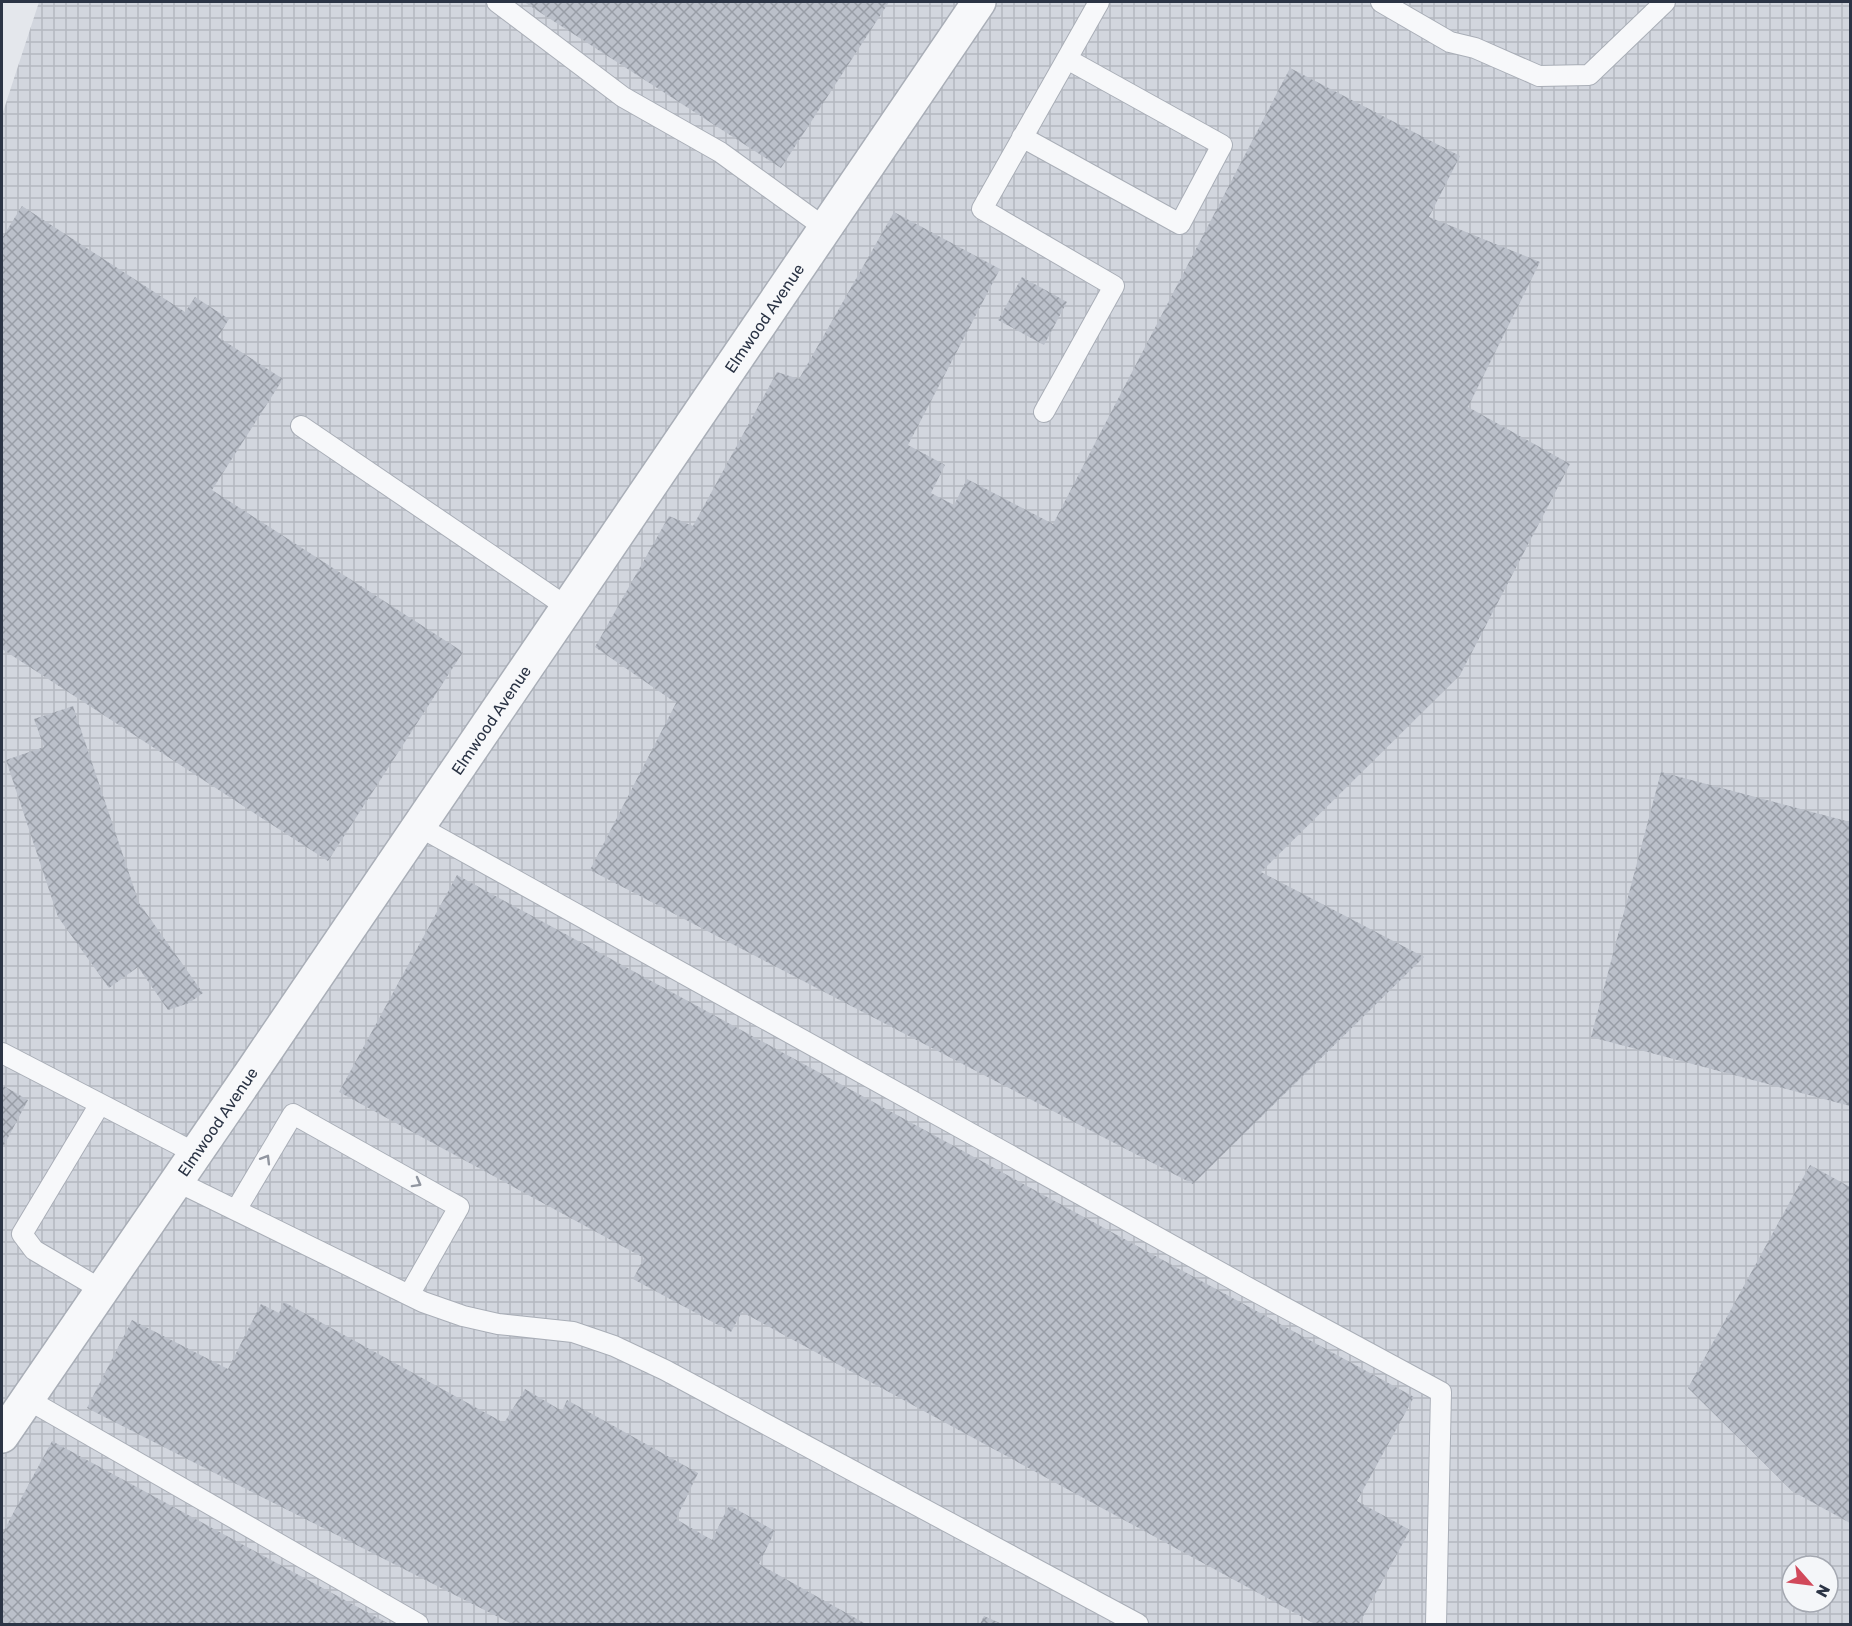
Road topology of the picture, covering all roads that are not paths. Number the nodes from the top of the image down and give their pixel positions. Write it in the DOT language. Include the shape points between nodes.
graph roads {
  1 [pos="497,2"];
  2 [pos="979,2"];
  3 [pos="1099,2"];
  4 [pos="1381,2"];
  5 [pos="1665,2"];
  6 [pos="1067,59"];
  7 [pos="1023,137"];
  8 [pos="825,228"];
  9 [pos="1044,412"];
  10 [pos="301,426"];
  11 [pos="567,607"];
  12 [pos="418,826"];
  13 [pos="2,1053"];
  14 [pos="100,1104"];
  15 [pos="195,1153"];
  16 [pos="176,1181"];
  17 [pos="236,1210"];
  18 [pos="102,1290"];
  19 [pos="409,1295"];
  20 [pos="27,1399"];
  21 [pos="2,1436"];
  22 [pos="418,1624"];
  23 [pos="1138,1624"];
  24 [pos="1436,1624"];
  1 -- 8 [label="lane" via="623,97 720,152"];
  2 -- 8 [label="street, Elmwood Avenue"];
  3 -- 6 [label="lane"];
  4 -- 5 [label="lane" via="1450,42 1475,48 1539,76 1589,75"];
  6 -- 7 [label="lane"];
  6 -- 7 [label="lane" via="1222,145 1180,224"];
  7 -- 9 [label="lane" via="982,209 1114,286"];
  8 -- 11 [label="street, Elmwood Avenue"];
  10 -- 11 [label="lane"];
  11 -- 12 [label="street, Elmwood Avenue"];
  12 -- 15 [label="street, Elmwood Avenue"];
  12 -- 24 [label="lane" via="1441,1392"];
  13 -- 14 [label="lane"];
  14 -- 15 [label="lane"];
  14 -- 18 [label="lane" via="22,1234 34,1250"];
  15 -- 16 [label="street, Elmwood Avenue"];
  16 -- 17 [label="lane"];
  16 -- 18 [label="street, Elmwood Avenue"];
  17 -- 19 [label="lane"];
  17 -- 19 [label="lane, one-way" via="293,1114 459,1207"];
  18 -- 20 [label="street, Elmwood Avenue"];
  19 -- 23 [label="lane" via="463,1316 573,1332 614,1346"];
  20 -- 21 [label="street, Elmwood Avenue"];
  20 -- 22 [label="lane"];
}
